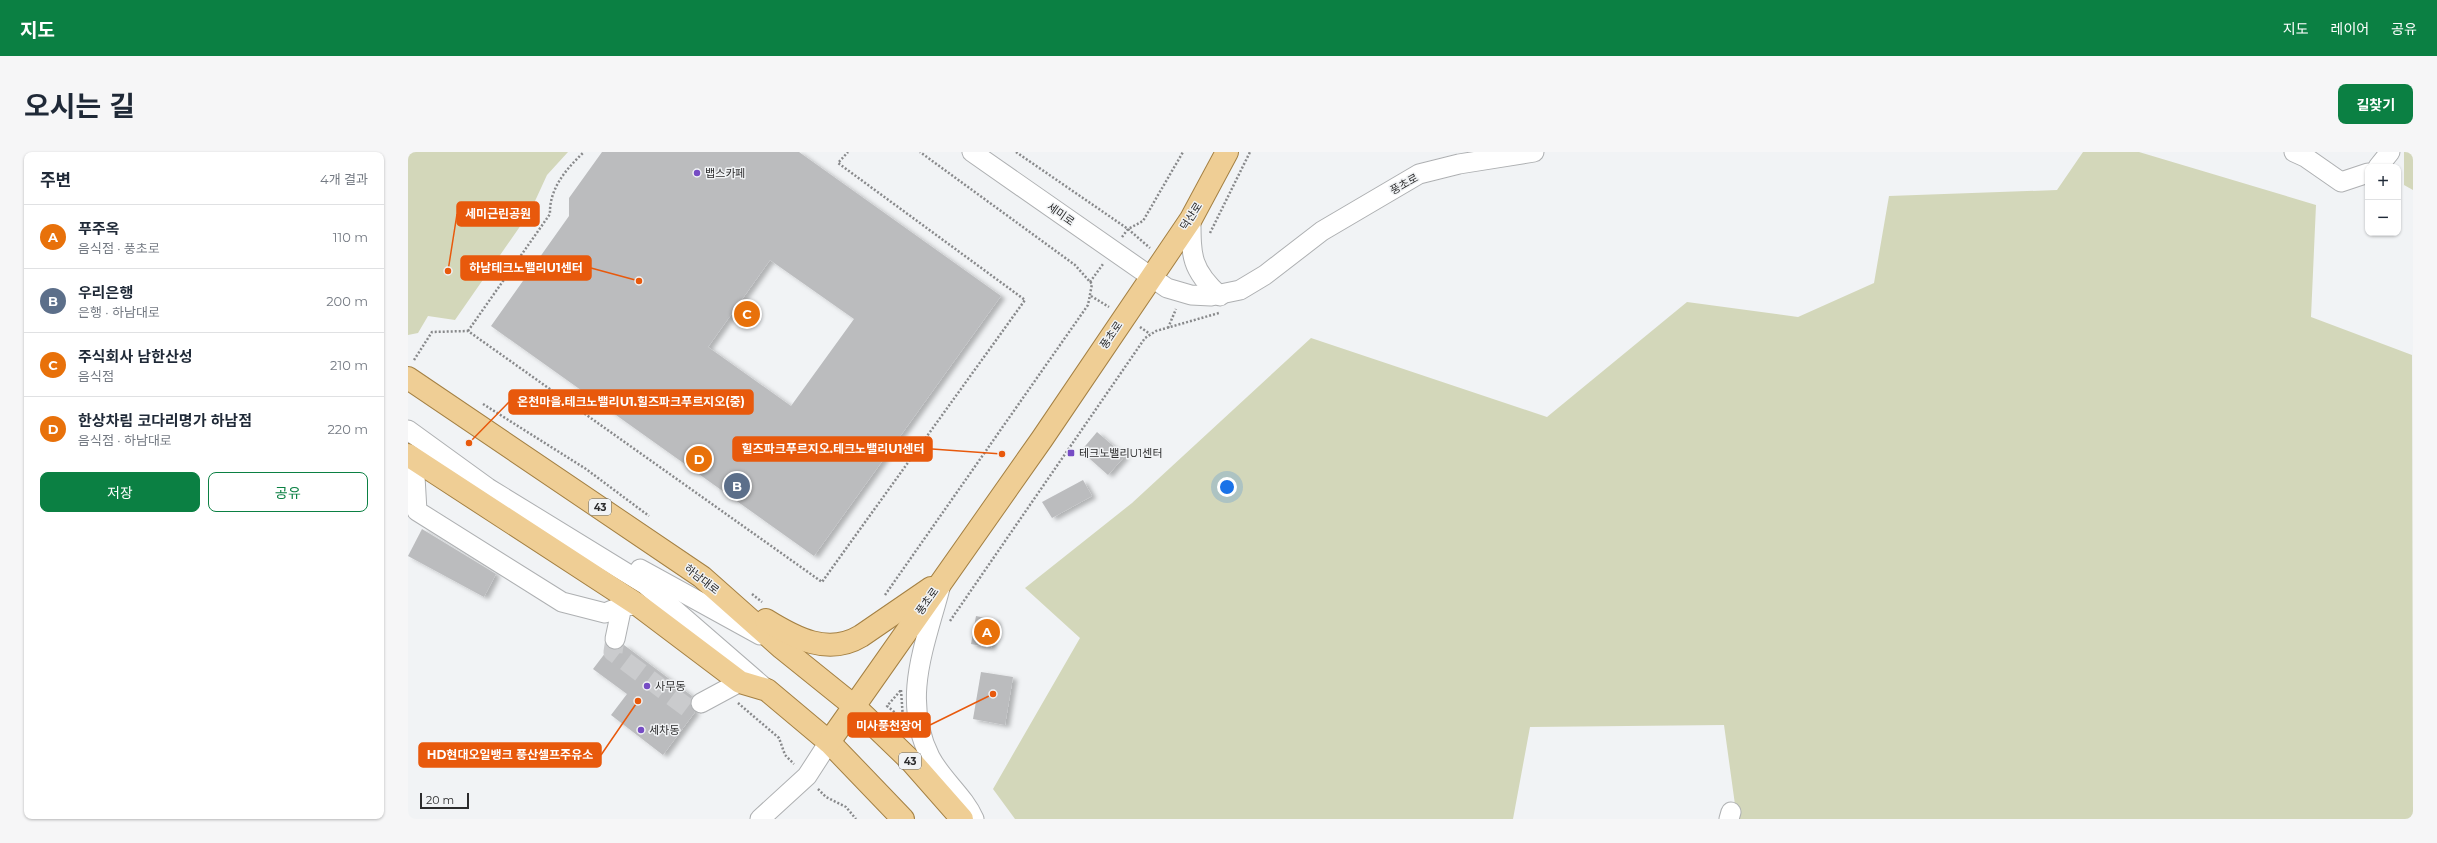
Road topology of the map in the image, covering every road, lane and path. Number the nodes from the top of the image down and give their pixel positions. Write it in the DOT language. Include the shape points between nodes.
graph roads {
  1 [pos="584,152"];
  2 [pos="848,152"];
  3 [pos="920,152"];
  4 [pos="972,152"];
  5 [pos="1016,152"];
  6 [pos="1183,152"];
  7 [pos="1227,152"];
  8 [pos="1250,152"];
  9 [pos="1534,152"];
  10 [pos="2294,152"];
  11 [pos="2390,152"];
  12 [pos="2380,164"];
  13 [pos="2365,173"];
  14 [pos="1191,218"];
  15 [pos="1206,238"];
  16 [pos="1150,277"];
  17 [pos="1220,296"];
  18 [pos="1165,330"];
  19 [pos="468,332"];
  20 [pos="411,369"];
  21 [pos="408,421"];
  22 [pos="408,430"];
  23 [pos="411,457"];
  24 [pos="702,577"];
  25 [pos="942,580"];
  26 [pos="883,598"];
  27 [pos="630,606"];
  28 [pos="947,627"];
  29 [pos="616,639"];
  30 [pos="782,648"];
  31 [pos="732,687"];
  32 [pos="767,690"];
  33 [pos="701,703"];
  34 [pos="854,706"];
  35 [pos="829,742"];
  36 [pos="807,776"];
  37 [pos="760,819"];
  38 [pos="856,819"];
  39 [pos="903,819"];
  40 [pos="962,819"];
  41 [pos="974,819"];
  1 -- 19 [label="path" via="560,179 550,200 550,214"];
  2 -- 19 [label="path" via="838,164 1025,300 822,582"];
  3 -- 26 [label="path" via="1075,265 1092,284 1088,305"];
  4 -- 16 [label="street, 세미로"];
  5 -- 6 [label="path" via="1128,228 1143,221"];
  7 -- 14 [label="main road, 덕산로"];
  8 -- 15 [label="path"];
  9 -- 17 [label="street, 풍초로" via="1459,164 1419,174 1322,231 1249,286"];
  10 -- 13 [label="street" via="2341,182"];
  11 -- 12 [label="street"];
  14 -- 16 [label="main road, 덕산로"];
  14 -- 17 [label="street" via="1193,261 1202,279"];
  16 -- 17 [label="street, 풍초로" via="1179,292"];
  16 -- 25 [label="main road, 풍초로" via="1042,439"];
  18 -- 28 [label="path" via="1150,334 1141,343"];
  19 -- 20 [label="path" via="432,332"];
  20 -- 24 [label="main road, 하남대로 / 43"];
  21 -- 30 [label="street" via="498,484 648,574"];
  22 -- 32 [label="street" via="488,488 646,585"];
  23 -- 27 [label="main road"];
  23 -- 27 [label="street" via="416,511 562,602 605,612"];
  24 -- 25 [label="main road" via="791,635 804,641 835,645 852,642"];
  24 -- 30 [label="main road, 하남대로 / 43"];
  25 -- 34 [label="main road, 풍초로"];
  25 -- 41 [label="street" via="917,673 916,712 930,758 970,810"];
  27 -- 29 [label="street"];
  27 -- 31 [label="main road"];
  30 -- 34 [label="main road, 하남대로 / 43"];
  31 -- 32 [label="main road"];
  31 -- 33 [label="street"];
  31 -- 36 [label="path" via="779,738 785,755"];
  32 -- 35 [label="main road"];
  34 -- 35 [label="main road, 풍초로"];
  34 -- 40 [label="main road, 하남대로 / 43" via="910,761"];
  35 -- 36 [label="street"];
  35 -- 39 [label="main road"];
  36 -- 37 [label="street"];
  36 -- 38 [label="path" via="826,797 846,807"];
}
